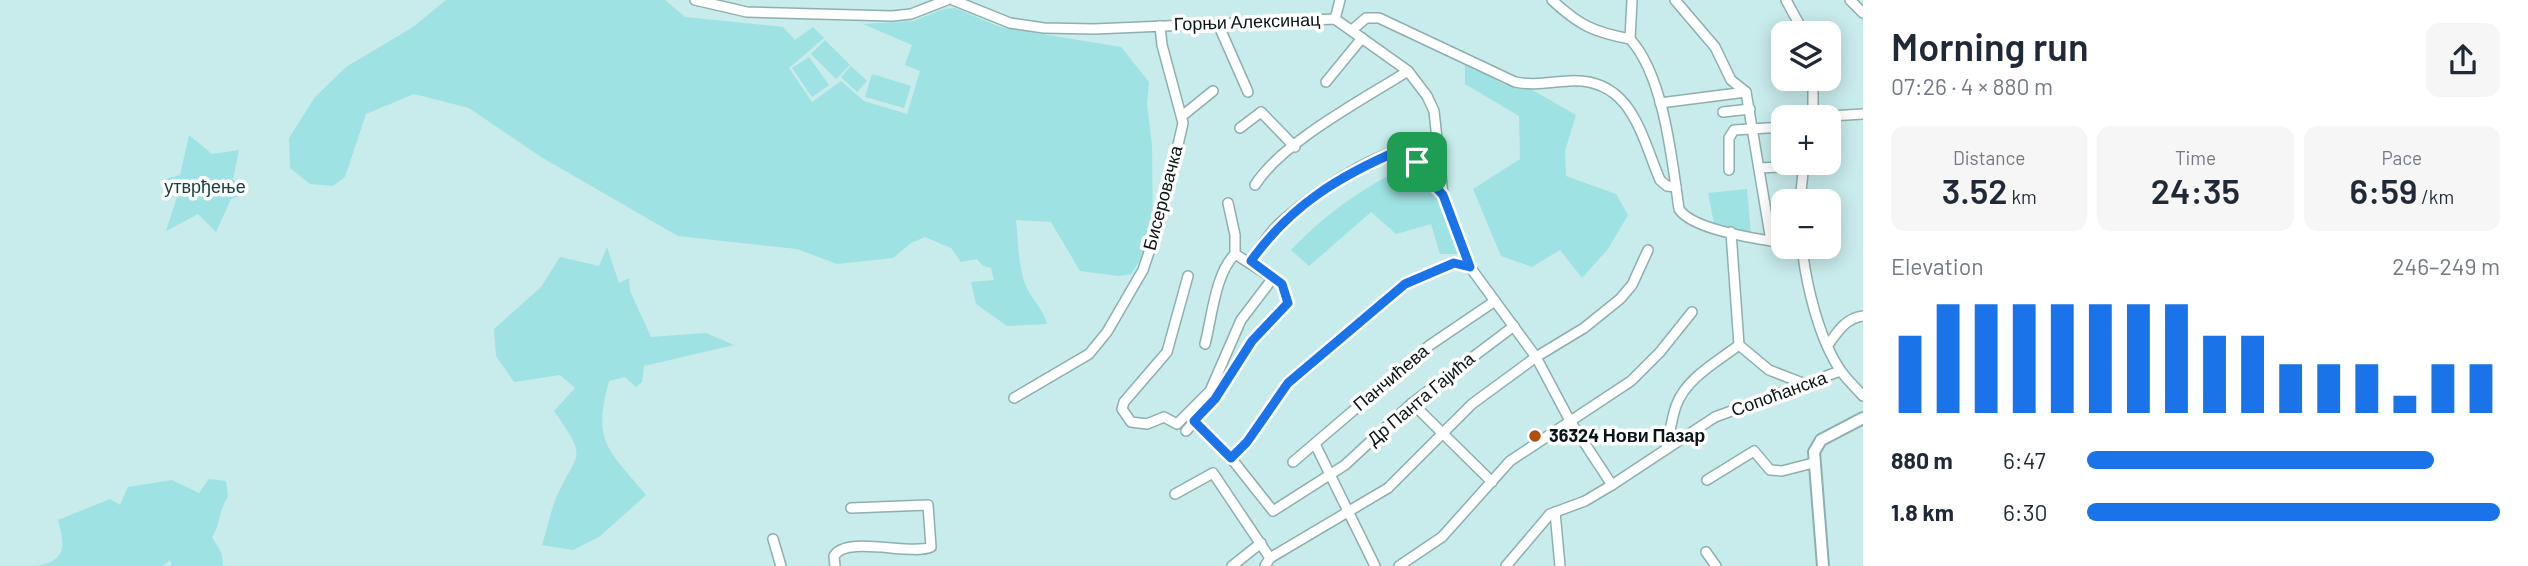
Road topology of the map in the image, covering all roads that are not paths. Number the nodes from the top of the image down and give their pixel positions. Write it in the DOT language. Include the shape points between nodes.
graph roads {
  1 [pos="695,0"];
  2 [pos="950,0"];
  3 [pos="1340,0"];
  4 [pos="1552,0"];
  5 [pos="1632,0"];
  6 [pos="1675,0"];
  7 [pos="1786,0"];
  8 [pos="1850,0"];
  9 [pos="1863,13"];
  10 [pos="1335,19"];
  11 [pos="1797,21"];
  12 [pos="1218,24"];
  13 [pos="1160,26"];
  14 [pos="1352,30"];
  15 [pos="1362,38"];
  16 [pos="1630,39"];
  17 [pos="1408,71"];
  18 [pos="1326,82"];
  19 [pos="1213,91"];
  20 [pos="1248,92"];
  21 [pos="1746,92"];
  22 [pos="1660,103"];
  23 [pos="1750,109"];
  24 [pos="1723,113"];
  25 [pos="1863,114"];
  26 [pos="1841,115"];
  27 [pos="1182,116"];
  28 [pos="1771,127"];
  29 [pos="1240,128"];
  30 [pos="1753,128"];
  31 [pos="1294,147"];
  32 [pos="1771,168"];
  33 [pos="1759,169"];
  34 [pos="1729,170"];
  35 [pos="1255,185"];
  36 [pos="1676,187"];
  37 [pos="1443,195"];
  38 [pos="1228,203"];
  39 [pos="1731,232"];
  40 [pos="1771,241"];
  41 [pos="1648,250"];
  42 [pos="1235,254"];
  43 [pos="1804,259"];
  44 [pos="1251,261"];
  45 [pos="1470,267"];
  46 [pos="1188,276"];
  47 [pos="1273,278"];
  48 [pos="1495,301"];
  49 [pos="1692,312"];
  50 [pos="1863,316"];
  51 [pos="1514,326"];
  52 [pos="1205,344"];
  53 [pos="1740,345"];
  54 [pos="1828,345"];
  55 [pos="1536,356"];
  56 [pos="1840,371"];
  57 [pos="1808,385"];
  58 [pos="1863,396"];
  59 [pos="1014,398"];
  60 [pos="1412,403"];
  61 [pos="1863,418"];
  62 [pos="1194,421"];
  63 [pos="1570,421"];
  64 [pos="1186,431"];
  65 [pos="1440,433"];
  66 [pos="1315,444"];
  67 [pos="1666,449"];
  68 [pos="1231,458"];
  69 [pos="1293,462"];
  70 [pos="1813,463"];
  71 [pos="1331,474"];
  72 [pos="1707,480"];
  73 [pos="1492,482"];
  74 [pos="1612,485"];
  75 [pos="1175,494"];
  76 [pos="851,508"];
  77 [pos="1349,512"];
  78 [pos="1555,512"];
  79 [pos="773,539"];
  80 [pos="1261,544"];
  81 [pos="1706,552"];
  82 [pos="1267,562"];
  83 [pos="781,566"];
  84 [pos="835,566"];
  85 [pos="1232,566"];
  86 [pos="1375,566"];
  87 [pos="1399,566"];
  88 [pos="1506,566"];
  89 [pos="1560,566"];
  90 [pos="1716,566"];
  91 [pos="1823,566"];
  1 -- 2 [label="street" via="747,12 892,16"];
  2 -- 13 [label="street, Горњи Алексинац" via="1010,23 1082,29"];
  3 -- 10 [label="street"];
  4 -- 16 [label="street" via="1591,30"];
  5 -- 16 [label="street"];
  6 -- 21 [label="street" via="1715,47 1731,80"];
  7 -- 11 [label="street"];
  8 -- 9 [label="street"];
  10 -- 12 [label="street, Горњи Алексинац"];
  10 -- 14 [label="street, Горњи Алексинац"];
  12 -- 13 [label="street, Горњи Алексинац"];
  12 -- 20 [label="street"];
  13 -- 27 [label="street, Бисеровачка"];
  14 -- 15 [label="street, Горњи Алексинац"];
  14 -- 36 [label="street" via="1366,18 1379,18 1515,82 1530,85 1571,80 1601,86 1624,99 1660,180"];
  15 -- 17 [label="street, Горњи Алексинац"];
  15 -- 18 [label="street"];
  16 -- 22 [label="street" via="1640,49"];
  17 -- 31 [label="street"];
  17 -- 37 [label="street, Горњи Алексинац" via="1434,111"];
  19 -- 27 [label="street"];
  21 -- 22 [label="street"];
  21 -- 23 [label="street"];
  22 -- 36 [label="street"];
  23 -- 24 [label="street"];
  23 -- 30 [label="street"];
  25 -- 26 [label="street"];
  27 -- 59 [label="street, Бисеровачка" via="1163,211 1143,270 1107,331 1089,354"];
  28 -- 30 [label="street"];
  29 -- 31 [label="street" via="1261,113"];
  30 -- 33 [label="street"];
  30 -- 34 [label="street" via="1734,130 1729,138"];
  31 -- 35 [label="street" via="1264,171"];
  32 -- 33 [label="street"];
  33 -- 40 [label="street"];
  36 -- 39 [label="street" via="1684,216"];
  37 -- 44 [label="street" via="1412,151 1402,149 1362,166 1314,197 1274,229"];
  37 -- 45 [label="street, Горњи Алексинац"];
  38 -- 42 [label="street"];
  39 -- 40 [label="street"];
  39 -- 53 [label="street"];
  41 -- 55 [label="street" via="1620,299 1584,328"];
  42 -- 44 [label="street"];
  42 -- 52 [label="street" via="1228,261"];
  43 -- 54 [label="street"];
  44 -- 47 [label="street"];
  45 -- 48 [label="street, Горњи Алексинац"];
  45 -- 68 [label="street" via="1454,263 1405,284 1288,383"];
  46 -- 47 [label="street" via="1167,352 1124,402 1122,409 1131,422 1147,424 1164,417 1177,424 1210,391 1241,320"];
  47 -- 62 [label="street" via="1286,290 1288,303 1252,341 1215,399"];
  48 -- 51 [label="street, Горњи Алексинац"];
  48 -- 66 [label="street, Панчићева" via="1430,345"];
  49 -- 63 [label="street" via="1631,381"];
  50 -- 54 [label="street" via="1845,323"];
  51 -- 55 [label="street, Горњи Алексинац"];
  51 -- 60 [label="street, Др Панта Гајића"];
  53 -- 57 [label="street" via="1769,370"];
  53 -- 67 [label="street" via="1684,392 1676,405"];
  54 -- 56 [label="street"];
  55 -- 63 [label="street, Горњи Алексинац"];
  55 -- 65 [label="street"];
  56 -- 57 [label="street, Сопоћанска"];
  56 -- 58 [label="street"];
  57 -- 67 [label="street, Сопоћанска" via="1715,417"];
  60 -- 65 [label="street"];
  60 -- 71 [label="street, Др Панта Гајића"];
  61 -- 70 [label="main road" via="1821,440"];
  62 -- 64 [label="street"];
  62 -- 68 [label="street"];
  63 -- 73 [label="street" via="1510,461"];
  63 -- 74 [label="street"];
  65 -- 73 [label="street"];
  65 -- 77 [label="street" via="1388,488"];
  66 -- 69 [label="street, Панчићева"];
  66 -- 71 [label="street"];
  67 -- 74 [label="street, Сопоћанска"];
  68 -- 71 [label="street, Др Панта Гајића" via="1273,511"];
  70 -- 72 [label="street" via="1770,470 1754,451"];
  70 -- 91 [label="main road"];
  71 -- 77 [label="street"];
  73 -- 87 [label="street" via="1442,537"];
  74 -- 78 [label="street, Сопоћанска"];
  75 -- 80 [label="street" via="1213,472"];
  76 -- 84 [label="street" via="928,505 931,547 842,549 834,556"];
  77 -- 82 [label="street"];
  77 -- 86 [label="street"];
  78 -- 88 [label="street, Сопоћанска" via="1541,522"];
  78 -- 89 [label="street"];
  79 -- 83 [label="street"];
  80 -- 82 [label="street"];
  80 -- 85 [label="street"];
  81 -- 90 [label="street"];
}
